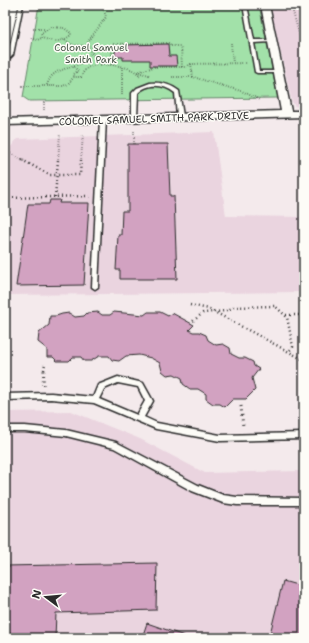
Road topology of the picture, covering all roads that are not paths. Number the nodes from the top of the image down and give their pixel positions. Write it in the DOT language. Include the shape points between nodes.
graph roads {
  1 [pos="16,5"];
  2 [pos="245,5"];
  3 [pos="265,5"];
  4 [pos="272,41"];
  5 [pos="251,42"];
  6 [pos="6,50"];
  7 [pos="279,72"];
  8 [pos="304,114"];
  9 [pos="287,115"];
  10 [pos="180,116"];
  11 [pos="134,118"];
  12 [pos="103,119"];
  13 [pos="5,122"];
  14 [pos="95,287"];
  15 [pos="5,397"];
  16 [pos="95,400"];
  17 [pos="139,419"];
  18 [pos="5,429"];
  19 [pos="304,436"];
  20 [pos="303,502"];
  1 -- 6 [label="main road"];
  2 -- 5 [label="lane"];
  3 -- 4 [label="street"];
  4 -- 5 [label="lane"];
  4 -- 7 [label="street"];
  5 -- 7 [label="lane" via="257,72"];
  7 -- 9 [label="street"];
  8 -- 9 [label="street, COLONEL SAMUEL SMITH PARK DRIVE"];
  9 -- 10 [label="street, COLONEL SAMUEL SMITH PARK DRIVE"];
  10 -- 11 [label="street, COLONEL SAMUEL SMITH PARK DRIVE"];
  10 -- 11 [label="lane" via="178,96 174,89 164,85 146,86 137,90 134,96"];
  11 -- 12 [label="street, COLONEL SAMUEL SMITH PARK DRIVE"];
  12 -- 13 [label="street, COLONEL SAMUEL SMITH PARK DRIVE"];
  12 -- 14 [label="lane"];
  15 -- 16 [label="lane" via="42,396"];
  16 -- 17 [label="lane"];
  16 -- 17 [label="lane" via="101,387 118,380 140,385 149,401"];
  17 -- 19 [label="lane" via="156,426 220,438"];
  18 -- 20 [label="lane" via="66,433 116,445 195,488 223,499"];
}
